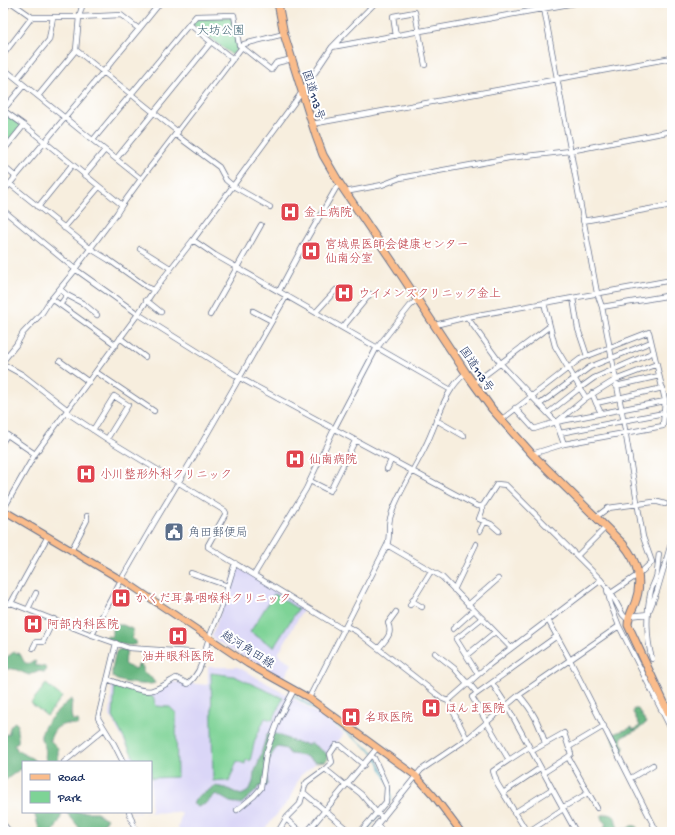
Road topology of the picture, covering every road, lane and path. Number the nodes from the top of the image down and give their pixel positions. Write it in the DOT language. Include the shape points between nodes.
graph roads {
  1 [pos="11,3"];
  2 [pos="83,3"];
  3 [pos="160,3"];
  4 [pos="278,3"];
  5 [pos="375,3"];
  6 [pos="543,3"];
  7 [pos="574,3"];
  8 [pos="544,9"];
  9 [pos="3,11"];
  10 [pos="32,17"];
  11 [pos="53,17"];
  12 [pos="79,17"];
  13 [pos="189,24"];
  14 [pos="139,30"];
  15 [pos="419,32"];
  16 [pos="284,34"];
  17 [pos="396,36"];
  18 [pos="211,42"];
  19 [pos="242,47"];
  20 [pos="332,47"];
  21 [pos="76,50"];
  22 [pos="3,55"];
  23 [pos="672,58"];
  24 [pos="233,59"];
  25 [pos="292,59"];
  26 [pos="425,65"];
  27 [pos="3,68"];
  28 [pos="104,72"];
  29 [pos="17,79"];
  30 [pos="557,80"];
  31 [pos="24,85"];
  32 [pos="302,92"];
  33 [pos="130,94"];
  34 [pos="38,96"];
  35 [pos="3,110"];
  36 [pos="154,113"];
  37 [pos="66,118"];
  38 [pos="312,124"];
  39 [pos="24,125"];
  40 [pos="672,131"];
  41 [pos="177,133"];
  42 [pos="93,140"];
  43 [pos="45,142"];
  44 [pos="105,150"];
  45 [pos="3,151"];
  46 [pos="570,151"];
  47 [pos="116,160"];
  48 [pos="72,165"];
  49 [pos="3,166"];
  50 [pos="84,175"];
  51 [pos="16,177"];
  52 [pos="141,179"];
  53 [pos="10,184"];
  54 [pos="340,184"];
  55 [pos="99,186"];
  56 [pos="233,186"];
  57 [pos="3,192"];
  58 [pos="345,192"];
  59 [pos="122,205"];
  60 [pos="672,205"];
  61 [pos="38,207"];
  62 [pos="270,207"];
  63 [pos="3,210"];
  64 [pos="583,221"];
  65 [pos="261,225"];
  66 [pos="64,228"];
  67 [pos="193,240"];
  68 [pos="91,249"];
  69 [pos="140,249"];
  70 [pos="170,268"];
  71 [pos="238,268"];
  72 [pos="76,269"];
  73 [pos="672,280"];
  74 [pos="61,290"];
  75 [pos="154,290"];
  76 [pos="336,290"];
  77 [pos="279,291"];
  78 [pos="370,294"];
  79 [pos="597,294"];
  80 [pos="67,295"];
  81 [pos="287,295"];
  82 [pos="672,295"];
  83 [pos="572,298"];
  84 [pos="52,299"];
  85 [pos="418,299"];
  86 [pos="146,300"];
  87 [pos="544,303"];
  88 [pos="60,305"];
  89 [pos="602,307"];
  90 [pos="254,311"];
  91 [pos="161,312"];
  92 [pos="316,312"];
  93 [pos="138,314"];
  94 [pos="97,315"];
  95 [pos="210,316"];
  96 [pos="467,317"];
  97 [pos="272,321"];
  98 [pos="435,325"];
  99 [pos="550,326"];
  100 [pos="343,327"];
  101 [pos="120,338"];
  102 [pos="651,342"];
  103 [pos="116,345"];
  104 [pos="609,348"];
  105 [pos="376,349"];
  106 [pos="654,352"];
  107 [pos="587,356"];
  108 [pos="146,357"];
  109 [pos="611,359"];
  110 [pos="60,361"];
  111 [pos="3,362"];
  112 [pos="500,364"];
  113 [pos="656,364"];
  114 [pos="568,367"];
  115 [pos="613,370"];
  116 [pos="96,372"];
  117 [pos="466,373"];
  118 [pos="659,376"];
  119 [pos="240,378"];
  120 [pos="574,378"];
  121 [pos="89,382"];
  122 [pos="616,383"];
  123 [pos="473,384"];
  124 [pos="580,388"];
  125 [pos="663,388"];
  126 [pos="451,390"];
  127 [pos="592,394"];
  128 [pos="532,396"];
  129 [pos="619,397"];
  130 [pos="586,398"];
  131 [pos="665,401"];
  132 [pos="596,402"];
  133 [pos="540,404"];
  134 [pos="515,408"];
  135 [pos="621,409"];
  136 [pos="67,411"];
  137 [pos="154,411"];
  138 [pos="548,413"];
  139 [pos="601,413"];
  140 [pos="664,413"];
  141 [pos="436,420"];
  142 [pos="501,420"];
  143 [pos="624,421"];
  144 [pos="556,422"];
  145 [pos="334,429"];
  146 [pos="93,430"];
  147 [pos="5,433"];
  148 [pos="560,433"];
  149 [pos="626,433"];
  150 [pos="464,436"];
  151 [pos="107,439"];
  152 [pos="3,441"];
  153 [pos="355,441"];
  154 [pos="564,444"];
  155 [pos="35,454"];
  156 [pos="532,454"];
  157 [pos="391,460"];
  158 [pos="387,469"];
  159 [pos="413,471"];
  160 [pos="310,481"];
  161 [pos="178,483"];
  162 [pos="637,504"];
  163 [pos="665,504"];
  164 [pos="482,506"];
  165 [pos="3,510"];
  166 [pos="87,516"];
  167 [pos="596,517"];
  168 [pos="485,521"];
  169 [pos="606,527"];
  170 [pos="480,531"];
  171 [pos="499,531"];
  172 [pos="48,536"];
  173 [pos="672,540"];
  174 [pos="476,544"];
  175 [pos="387,545"];
  176 [pos="71,551"];
  177 [pos="659,554"];
  178 [pos="577,556"];
  179 [pos="235,563"];
  180 [pos="431,571"];
  181 [pos="191,573"];
  182 [pos="639,574"];
  183 [pos="254,575"];
  184 [pos="498,579"];
  185 [pos="121,580"];
  186 [pos="601,580"];
  187 [pos="228,586"];
  188 [pos="607,588"];
  189 [pos="454,590"];
  190 [pos="36,593"];
  191 [pos="611,593"];
  192 [pos="3,602"];
  193 [pos="10,604"];
  194 [pos="468,605"];
  195 [pos="422,607"];
  196 [pos="28,609"];
  197 [pos="474,610"];
  198 [pos="396,612"];
  199 [pos="648,614"];
  200 [pos="482,618"];
  201 [pos="629,618"];
  202 [pos="54,619"];
  203 [pos="548,620"];
  204 [pos="619,626"];
  205 [pos="345,628"];
  206 [pos="453,629"];
  207 [pos="495,632"];
  208 [pos="92,635"];
  209 [pos="557,636"];
  210 [pos="209,638"];
  211 [pos="116,644"];
  212 [pos="33,648"];
  213 [pos="379,648"];
  214 [pos="511,648"];
  215 [pos="435,653"];
  216 [pos="204,654"];
  217 [pos="467,655"];
  218 [pos="652,659"];
  219 [pos="570,660"];
  220 [pos="478,674"];
  221 [pos="107,679"];
  222 [pos="468,682"];
  223 [pos="492,683"];
  224 [pos="294,690"];
  225 [pos="477,693"];
  226 [pos="519,695"];
  227 [pos="309,698"];
  228 [pos="448,700"];
  229 [pos="507,706"];
  230 [pos="672,720"];
  231 [pos="487,722"];
  232 [pos="604,726"];
  233 [pos="104,729"];
  234 [pos="672,731"];
  235 [pos="467,739"];
  236 [pos="546,743"];
  237 [pos="569,747"];
  238 [pos="377,748"];
  239 [pos="530,749"];
  240 [pos="371,756"];
  241 [pos="568,757"];
  242 [pos="509,760"];
  243 [pos="65,761"];
  244 [pos="121,761"];
  245 [pos="653,764"];
  246 [pos="364,765"];
  247 [pos="540,768"];
  248 [pos="325,769"];
  249 [pos="543,773"];
  250 [pos="416,776"];
  251 [pos="630,778"];
  252 [pos="346,784"];
  253 [pos="552,789"];
  254 [pos="303,792"];
  255 [pos="503,793"];
  256 [pos="588,793"];
  257 [pos="597,808"];
  258 [pos="563,809"];
  259 [pos="237,810"];
  260 [pos="325,810"];
  261 [pos="129,813"];
  262 [pos="377,813"];
  263 [pos="514,813"];
  264 [pos="383,818"];
  265 [pos="286,819"];
  266 [pos="3,824"];
  267 [pos="377,824"];
  268 [pos="574,831"];
  269 [pos="10,832"];
  270 [pos="136,832"];
  271 [pos="278,832"];
  272 [pos="301,832"];
  273 [pos="307,832"];
  274 [pos="350,832"];
  275 [pos="360,832"];
  276 [pos="371,832"];
  277 [pos="383,832"];
  278 [pos="461,832"];
  279 [pos="527,832"];
  280 [pos="657,832"];
  1 -- 9 [label="street"];
  1 -- 10 [label="street"];
  2 -- 12 [label="street"];
  3 -- 14 [label="street"];
  4 -- 16 [label="highway, 国道113号"];
  5 -- 20 [label="street"];
  6 -- 8 [label="street"];
  7 -- 8 [label="street"];
  8 -- 15 [label="street"];
  8 -- 30 [label="street"];
  10 -- 11 [label="street"];
  10 -- 22 [label="street"];
  11 -- 12 [label="street"];
  11 -- 29 [label="street" via="49,40"];
  12 -- 14 [label="street" via="121,15"];
  12 -- 21 [label="street"];
  13 -- 18 [label="street"];
  13 -- 19 [label="street" via="196,16 234,15 239,45"];
  13 -- 33 [label="street"];
  14 -- 28 [label="street"];
  15 -- 17 [label="street"];
  15 -- 17 [label="street" via="415,12 393,16"];
  15 -- 26 [label="street"];
  16 -- 19 [label="street" via="244,44"];
  16 -- 25 [label="highway, 国道113号"];
  17 -- 20 [label="street"];
  18 -- 24 [label="street"];
  18 -- 36 [label="street"];
  19 -- 24 [label="street"];
  19 -- 25 [label="street" via="272,70 276,63"];
  20 -- 32 [label="street"];
  21 -- 28 [label="street"];
  21 -- 34 [label="street"];
  23 -- 30 [label="street"];
  24 -- 41 [label="street"];
  25 -- 32 [label="highway, 国道113号"];
  27 -- 29 [label="street"];
  28 -- 33 [label="street"];
  28 -- 37 [label="street"];
  29 -- 31 [label="street"];
  30 -- 38 [label="street"];
  30 -- 46 [label="street"];
  31 -- 34 [label="street"];
  31 -- 35 [label="street"];
  32 -- 38 [label="highway, 国道113号"];
  32 -- 56 [label="street"];
  33 -- 36 [label="street"];
  33 -- 42 [label="street"];
  34 -- 37 [label="street"];
  35 -- 39 [label="street"];
  36 -- 41 [label="street"];
  36 -- 47 [label="street"];
  37 -- 42 [label="street"];
  37 -- 43 [label="street"];
  38 -- 54 [label="highway, 国道113号" via="321,151"];
  39 -- 43 [label="street"];
  39 -- 45 [label="street"];
  40 -- 46 [label="street"];
  41 -- 52 [label="street"];
  41 -- 56 [label="street" via="218,168"];
  42 -- 44 [label="street"];
  43 -- 48 [label="street"];
  43 -- 51 [label="street"];
  44 -- 47 [label="street"];
  44 -- 50 [label="street"];
  46 -- 58 [label="street" via="509,158 400,178 382,185"];
  46 -- 64 [label="street"];
  47 -- 52 [label="street"];
  48 -- 50 [label="street"];
  48 -- 61 [label="street"];
  49 -- 51 [label="street"];
  50 -- 55 [label="street"];
  51 -- 53 [label="street"];
  52 -- 59 [label="street"];
  53 -- 57 [label="street"];
  53 -- 61 [label="street"];
  54 -- 58 [label="highway, 国道113号"];
  54 -- 77 [label="street"];
  55 -- 59 [label="street"];
  55 -- 66 [label="street"];
  56 -- 62 [label="street"];
  56 -- 67 [label="street"];
  58 -- 85 [label="highway, 国道113号"];
  59 -- 68 [label="street"];
  60 -- 64 [label="street"];
  61 -- 66 [label="street"];
  63 -- 72 [label="street"];
  64 -- 79 [label="street"];
  65 -- 71 [label="street"];
  66 -- 68 [label="street"];
  67 -- 70 [label="street"];
  67 -- 71 [label="street"];
  68 -- 72 [label="street"];
  68 -- 75 [label="street"];
  69 -- 70 [label="street"];
  70 -- 75 [label="street"];
  71 -- 77 [label="street"];
  71 -- 95 [label="street"];
  72 -- 74 [label="street"];
  72 -- 93 [label="street"];
  73 -- 79 [label="street"];
  74 -- 80 [label="street"];
  74 -- 84 [label="street"];
  75 -- 86 [label="street"];
  76 -- 92 [label="street"];
  77 -- 81 [label="street"];
  78 -- 100 [label="street"];
  79 -- 83 [label="street"];
  79 -- 89 [label="street"];
  80 -- 88 [label="street"];
  80 -- 94 [label="street"];
  81 -- 92 [label="street"];
  81 -- 97 [label="street"];
  82 -- 89 [label="street"];
  83 -- 87 [label="street"];
  83 -- 107 [label="street"];
  84 -- 88 [label="street"];
  84 -- 111 [label="street" via="23,333"];
  85 -- 98 [label="highway, 国道113号"];
  85 -- 105 [label="street"];
  86 -- 91 [label="street"];
  86 -- 93 [label="street"];
  87 -- 96 [label="street"];
  87 -- 99 [label="street"];
  88 -- 103 [label="street"];
  89 -- 104 [label="street"];
  90 -- 97 [label="street"];
  92 -- 100 [label="street"];
  93 -- 101 [label="street"];
  93 -- 119 [label="street"];
  96 -- 98 [label="street"];
  96 -- 112 [label="street"];
  97 -- 119 [label="street"];
  98 -- 117 [label="highway, 国道113号"];
  99 -- 112 [label="street"];
  99 -- 114 [label="street" via="555,346"];
  100 -- 105 [label="street"];
  101 -- 103 [label="street"];
  101 -- 108 [label="street"];
  102 -- 104 [label="street" via="649,332"];
  102 -- 106 [label="street"];
  102 -- 109 [label="street"];
  103 -- 116 [label="street"];
  104 -- 107 [label="street"];
  104 -- 109 [label="street"];
  105 -- 126 [label="street"];
  105 -- 145 [label="street"];
  106 -- 113 [label="street"];
  106 -- 115 [label="street"];
  107 -- 114 [label="street"];
  109 -- 115 [label="street"];
  109 -- 120 [label="street" via="590,367"];
  110 -- 121 [label="street"];
  111 -- 136 [label="street"];
  112 -- 123 [label="street"];
  112 -- 128 [label="street"];
  113 -- 118 [label="street"];
  113 -- 122 [label="street"];
  114 -- 120 [label="street"];
  114 -- 128 [label="street"];
  115 -- 122 [label="street"];
  115 -- 124 [label="street" via="594,378"];
  116 -- 121 [label="street"];
  116 -- 137 [label="street"];
  117 -- 123 [label="highway, 国道113号"];
  117 -- 126 [label="street"];
  118 -- 122 [label="street"];
  118 -- 125 [label="street"];
  119 -- 145 [label="street"];
  119 -- 161 [label="street"];
  120 -- 124 [label="street"];
  120 -- 133 [label="street"];
  121 -- 136 [label="street"];
  122 -- 127 [label="street"];
  122 -- 129 [label="street"];
  123 -- 142 [label="highway, 国道113号"];
  124 -- 130 [label="street"];
  124 -- 138 [label="street"];
  125 -- 129 [label="street"];
  125 -- 131 [label="street"];
  126 -- 141 [label="street"];
  127 -- 130 [label="street"];
  127 -- 132 [label="street"];
  128 -- 133 [label="street"];
  128 -- 134 [label="street"];
  129 -- 132 [label="street"];
  129 -- 135 [label="street"];
  130 -- 144 [label="street"];
  131 -- 135 [label="street"];
  131 -- 140 [label="street"];
  132 -- 139 [label="street"];
  133 -- 138 [label="street"];
  134 -- 142 [label="street"];
  134 -- 144 [label="street" via="534,429"];
  135 -- 139 [label="street"];
  135 -- 143 [label="street"];
  136 -- 146 [label="street"];
  136 -- 155 [label="street"];
  138 -- 144 [label="street"];
  139 -- 144 [label="street"];
  140 -- 143 [label="street"];
  140 -- 149 [label="street" via="664,426"];
  141 -- 150 [label="street"];
  141 -- 159 [label="street"];
  142 -- 156 [label="highway, 国道113号"];
  143 -- 148 [label="street"];
  143 -- 149 [label="street"];
  144 -- 148 [label="street"];
  145 -- 153 [label="street"];
  145 -- 160 [label="street"];
  146 -- 151 [label="street"];
  146 -- 151 [label="street" via="114,396 128,405"];
  147 -- 152 [label="street"];
  147 -- 155 [label="street"];
  148 -- 154 [label="street"];
  149 -- 154 [label="street"];
  149 -- 162 [label="street"];
  151 -- 161 [label="street"];
  153 -- 157 [label="street"];
  153 -- 160 [label="street" via="330,491"];
  154 -- 156 [label="street"];
  155 -- 165 [label="street"];
  156 -- 167 [label="highway, 国道113号"];
  157 -- 158 [label="street"];
  157 -- 159 [label="street"];
  159 -- 164 [label="street" via="477,506"];
  159 -- 175 [label="street" via="390,516 390,536"];
  160 -- 183 [label="street"];
  161 -- 179 [label="street" via="225,511 208,547"];
  161 -- 185 [label="street"];
  162 -- 163 [label="street"];
  162 -- 167 [label="street" via="608,508"];
  162 -- 182 [label="street" via="643,536 652,562"];
  164 -- 168 [label="street" via="479,519"];
  164 -- 178 [label="street" via="497,484 503,484"];
  165 -- 172 [label="main road, 越河角田線"];
  166 -- 176 [label="street"];
  167 -- 169 [label="highway, 国道113号"];
  168 -- 170 [label="street"];
  168 -- 171 [label="street"];
  169 -- 178 [label="street"];
  169 -- 182 [label="highway, 国道113号" via="630,552"];
  172 -- 176 [label="main road, 越河角田線"];
  172 -- 196 [label="street" via="11,603"];
  173 -- 199 [label="street"];
  174 -- 189 [label="street"];
  175 -- 180 [label="street"];
  175 -- 205 [label="street"];
  176 -- 185 [label="main road, 越河角田線"];
  177 -- 199 [label="street"];
  178 -- 186 [label="street"];
  179 -- 183 [label="street"];
  179 -- 187 [label="street"];
  180 -- 189 [label="street"];
  180 -- 195 [label="street" via="411,603"];
  181 -- 187 [label="street"];
  182 -- 191 [label="street"];
  182 -- 201 [label="highway, 国道113号" via="638,592"];
  183 -- 205 [label="street"];
  184 -- 194 [label="street"];
  185 -- 208 [label="street"];
  185 -- 210 [label="main road, 越河角田線"];
  186 -- 188 [label="street"];
  186 -- 203 [label="street"];
  187 -- 210 [label="street"];
  188 -- 191 [label="street"];
  188 -- 204 [label="street"];
  189 -- 194 [label="street"];
  190 -- 196 [label="street"];
  191 -- 201 [label="street" via="623,615"];
  192 -- 193 [label="street"];
  194 -- 197 [label="street"];
  196 -- 202 [label="street"];
  197 -- 200 [label="street"];
  197 -- 206 [label="street"];
  198 -- 213 [label="street" via="388,623 390,633"];
  199 -- 201 [label="street"];
  199 -- 218 [label="street" via="649,650"];
  200 -- 207 [label="street"];
  200 -- 217 [label="street" via="456,639"];
  201 -- 230 [label="highway" via="629,628"];
  202 -- 208 [label="street"];
  202 -- 212 [label="street" via="43,642 36,642"];
  203 -- 209 [label="street"];
  203 -- 214 [label="street"];
  204 -- 219 [label="street"];
  204 -- 234 [label="street"];
  205 -- 213 [label="street" via="356,631"];
  205 -- 227 [label="street"];
  207 -- 214 [label="street"];
  207 -- 217 [label="street"];
  208 -- 211 [label="street"];
  209 -- 219 [label="street"];
  209 -- 223 [label="street"];
  210 -- 216 [label="street"];
  210 -- 224 [label="main road, 越河角田線"];
  211 -- 216 [label="street" via="129,648"];
  211 -- 221 [label="street"];
  213 -- 228 [label="street" via="443,699"];
  214 -- 220 [label="street"];
  215 -- 222 [label="street"];
  216 -- 221 [label="street" via="202,664 188,684 176,678 149,691"];
  217 -- 220 [label="street"];
  219 -- 226 [label="street"];
  219 -- 232 [label="street"];
  220 -- 222 [label="street"];
  221 -- 233 [label="street" via="98,718"];
  222 -- 225 [label="street"];
  222 -- 228 [label="street"];
  223 -- 225 [label="street"];
  223 -- 229 [label="street"];
  224 -- 227 [label="main road, 越河角田線"];
  224 -- 259 [label="street" via="279,718 266,753 261,788"];
  225 -- 231 [label="street" via="472,697"];
  226 -- 229 [label="street"];
  226 -- 236 [label="street" via="536,718"];
  227 -- 238 [label="main road, 越河角田線"];
  228 -- 235 [label="street"];
  229 -- 231 [label="street"];
  229 -- 239 [label="street"];
  231 -- 235 [label="street"];
  231 -- 242 [label="street"];
  232 -- 237 [label="street"];
  232 -- 251 [label="street"];
  233 -- 243 [label="street"];
  233 -- 244 [label="street"];
  235 -- 250 [label="street"];
  236 -- 237 [label="street" via="564,732"];
  236 -- 239 [label="street"];
  237 -- 241 [label="street" via="571,754"];
  238 -- 240 [label="street"];
  238 -- 250 [label="main road, 越河角田線"];
  239 -- 242 [label="street"];
  239 -- 247 [label="street"];
  240 -- 246 [label="street"];
  240 -- 262 [label="street" via="387,787 386,802"];
  241 -- 249 [label="street"];
  241 -- 256 [label="street"];
  242 -- 255 [label="street" via="493,771"];
  245 -- 251 [label="street"];
  246 -- 248 [label="street" via="339,744 331,751 332,762"];
  246 -- 252 [label="street"];
  247 -- 249 [label="street"];
  247 -- 255 [label="street"];
  248 -- 252 [label="street"];
  248 -- 254 [label="street" via="308,782"];
  249 -- 253 [label="street"];
  250 -- 264 [label="street"];
  250 -- 278 [label="main road, 越河角田線"];
  251 -- 280 [label="street"];
  252 -- 260 [label="street"];
  252 -- 262 [label="street" via="361,794"];
  253 -- 258 [label="street"];
  253 -- 263 [label="street"];
  254 -- 260 [label="street"];
  254 -- 265 [label="street" via="300,804"];
  255 -- 263 [label="street"];
  256 -- 257 [label="street"];
  256 -- 258 [label="street"];
  258 -- 268 [label="street"];
  258 -- 279 [label="street"];
  260 -- 273 [label="street"];
  260 -- 274 [label="street"];
  261 -- 270 [label="street"];
  262 -- 264 [label="street"];
  262 -- 275 [label="street"];
  263 -- 279 [label="street"];
  264 -- 267 [label="street"];
  265 -- 271 [label="street"];
  265 -- 272 [label="street"];
  266 -- 269 [label="street"];
  267 -- 276 [label="street"];
  267 -- 277 [label="street"];
}
